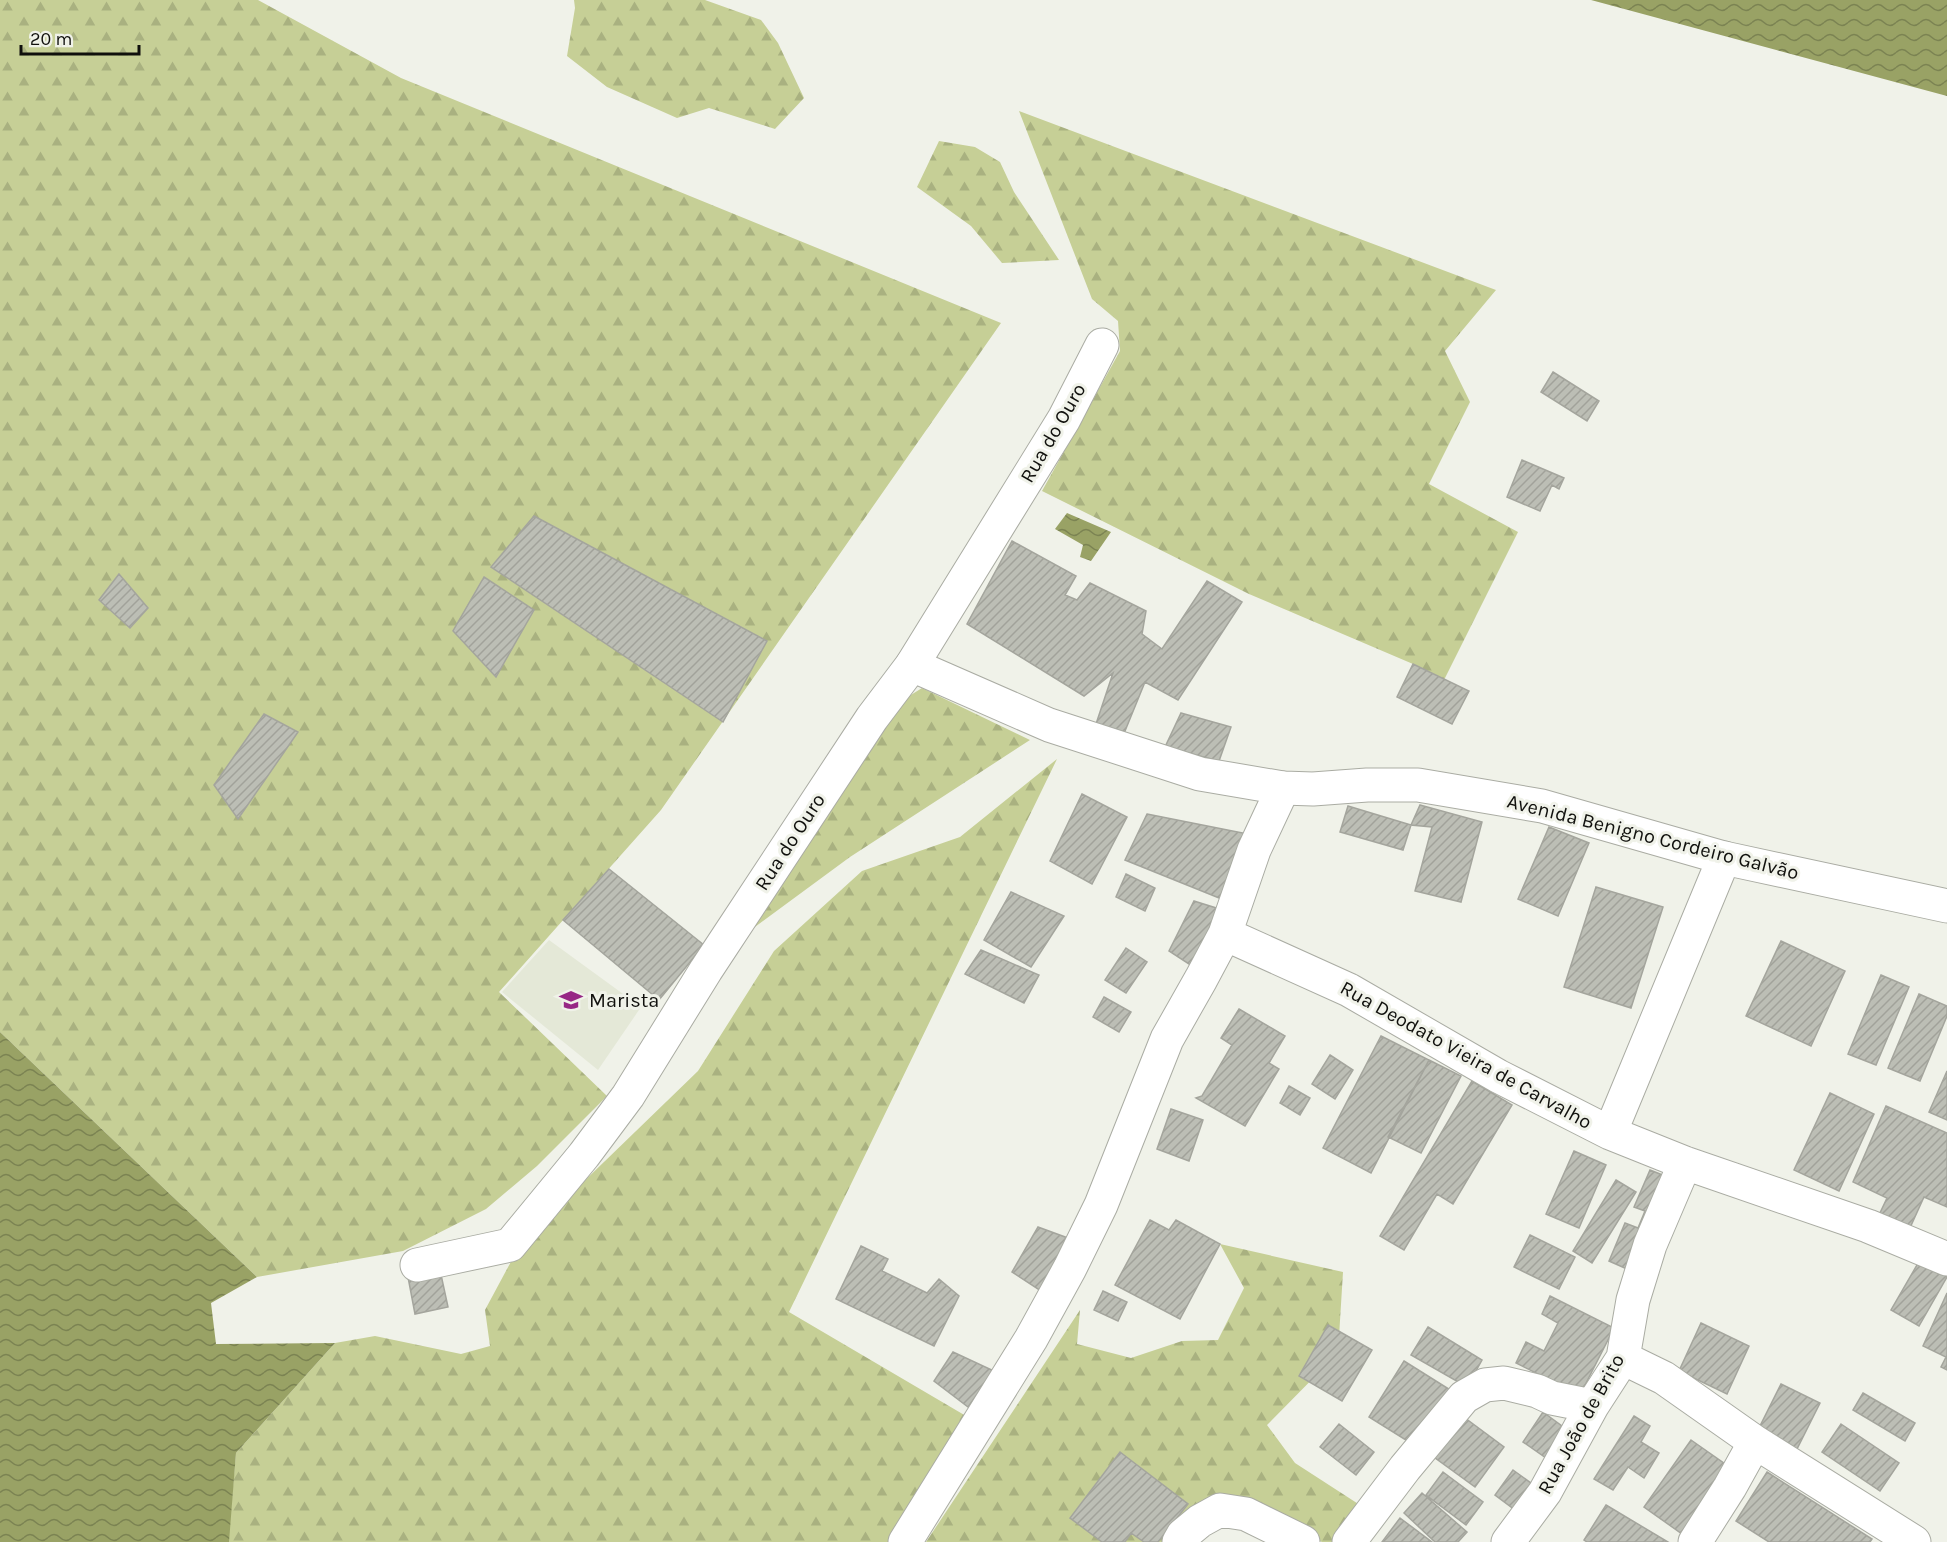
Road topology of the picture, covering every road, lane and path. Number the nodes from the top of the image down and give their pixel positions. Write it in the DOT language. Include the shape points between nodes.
graph roads {
  1 [pos="1102,345"];
  2 [pos="912,665"];
  3 [pos="1283,788"];
  4 [pos="1724,858"];
  5 [pos="1947,906"];
  6 [pos="1224,934"];
  7 [pos="1611,1133"];
  8 [pos="1685,1163"];
  9 [pos="1947,1259"];
  10 [pos="417,1265"];
  11 [pos="1623,1358"];
  12 [pos="1592,1406"];
  13 [pos="1755,1442"];
  14 [pos="905,1542"];
  15 [pos="1179,1542"];
  16 [pos="1303,1542"];
  17 [pos="1350,1542"];
  18 [pos="1508,1542"];
  19 [pos="1695,1542"];
  20 [pos="1914,1542"];
  1 -- 2 [label="street, Rua do Ouro" via="1064,419"];
  2 -- 3 [label="street, Avenida Benigno Cordeiro Galvão" via="1049,725 1200,774"];
  2 -- 10 [label="street, Rua do Ouro" via="872,718 628,1096 510,1245"];
  3 -- 4 [label="street, Avenida Benigno Cordeiro Galvão" via="1418,784 1542,806"];
  3 -- 6 [label="street" via="1254,850"];
  4 -- 5 [label="street, Avenida Benigno Cordeiro Galvão"];
  4 -- 7 [label="street"];
  6 -- 7 [label="street, Rua Deodato Vieira de Carvalho" via="1349,990 1498,1076"];
  6 -- 14 [label="street" via="1167,1039 1101,1205 1070,1268 1031,1339"];
  7 -- 8 [label="street, Rua Deodato Vieira de Carvalho"];
  8 -- 9 [label="street, Rua Deodato Vieira de Carvalho" via="1868,1226"];
  8 -- 11 [label="street, Rua João de Brito" via="1650,1245 1633,1300"];
  11 -- 12 [label="street, Rua João de Brito"];
  11 -- 13 [label="street" via="1664,1378"];
  12 -- 17 [label="street" via="1504,1383 1485,1385 1464,1397"];
  12 -- 18 [label="street, Rua João de Brito" via="1545,1492"];
  13 -- 19 [label="street"];
  13 -- 20 [label="street"];
  15 -- 16 [label="street" via="1200,1521 1220,1510 1246,1514"];
}
